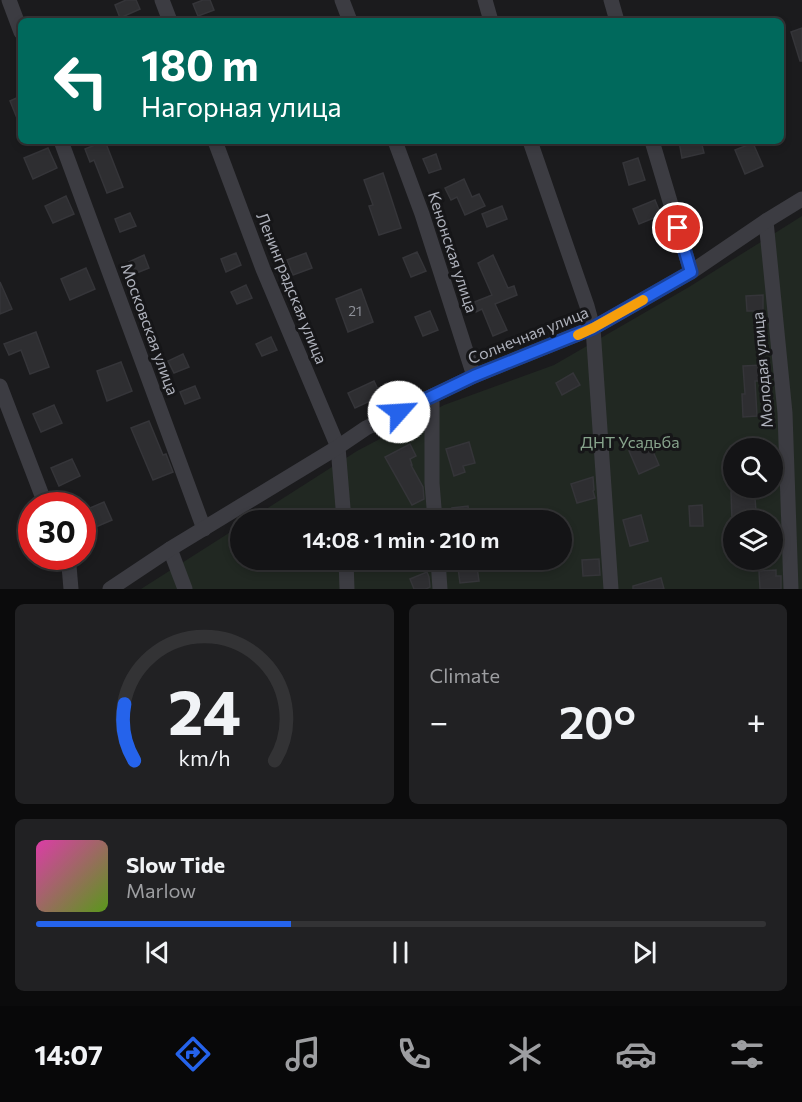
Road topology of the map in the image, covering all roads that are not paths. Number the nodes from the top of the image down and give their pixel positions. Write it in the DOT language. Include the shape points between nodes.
graph roads {
  1 [pos="9,0"];
  2 [pos="162,0"];
  3 [pos="342,0"];
  4 [pos="485,0"];
  5 [pos="611,0"];
  6 [pos="169,18"];
  7 [pos="349,18"];
  8 [pos="490,18"];
  9 [pos="616,18"];
  10 [pos="18,24"];
  11 [pos="62,144"];
  12 [pos="216,144"];
  13 [pos="396,144"];
  14 [pos="531,144"];
  15 [pos="653,144"];
  16 [pos="802,199"];
  17 [pos="766,221"];
  18 [pos="691,272"];
  19 [pos="593,328"];
  20 [pos="474,376"];
  21 [pos="0,386"];
  22 [pos="432,396"];
  23 [pos="338,447"];
  24 [pos="41,492"];
  25 [pos="343,510"];
  26 [pos="434,510"];
  27 [pos="204,529"];
  28 [pos="170,549"];
  29 [pos="69,570"];
  30 [pos="346,570"];
  31 [pos="439,570"];
  32 [pos="71,589"];
  33 [pos="110,589"];
  34 [pos="185,589"];
  35 [pos="347,589"];
  36 [pos="440,589"];
  37 [pos="611,589"];
  38 [pos="791,589"];
  1 -- 10 [label="street"];
  2 -- 6 [label="street"];
  3 -- 7 [label="street"];
  4 -- 8 [label="street"];
  5 -- 9 [label="street"];
  11 -- 27 [label="street, Московская улица"];
  12 -- 23 [label="street, Ленинградская улица" via="263,269"];
  13 -- 20 [label="street, Кенонская улица"];
  14 -- 19 [label="street"];
  15 -- 18 [label="street"];
  16 -- 17 [label="street, Солнечная улица"];
  17 -- 18 [label="street, Солнечная улица"];
  17 -- 38 [label="street, Молодая улица" via="785,413"];
  18 -- 19 [label="street, Солнечная улица"];
  19 -- 20 [label="street, Солнечная улица"];
  19 -- 37 [label="street"];
  20 -- 22 [label="street, Солнечная улица"];
  21 -- 24 [label="street"];
  22 -- 23 [label="street, Солнечная улица" via="366,428"];
  22 -- 26 [label="street"];
  23 -- 25 [label="street, Ленинградская улица"];
  23 -- 27 [label="street, Солнечная улица"];
  27 -- 28 [label="street, Солнечная улица"];
  28 -- 33 [label="street, Солнечная улица"];
  28 -- 34 [label="street"];
  29 -- 32 [label="street"];
  30 -- 35 [label="street"];
  31 -- 36 [label="street"];
}
